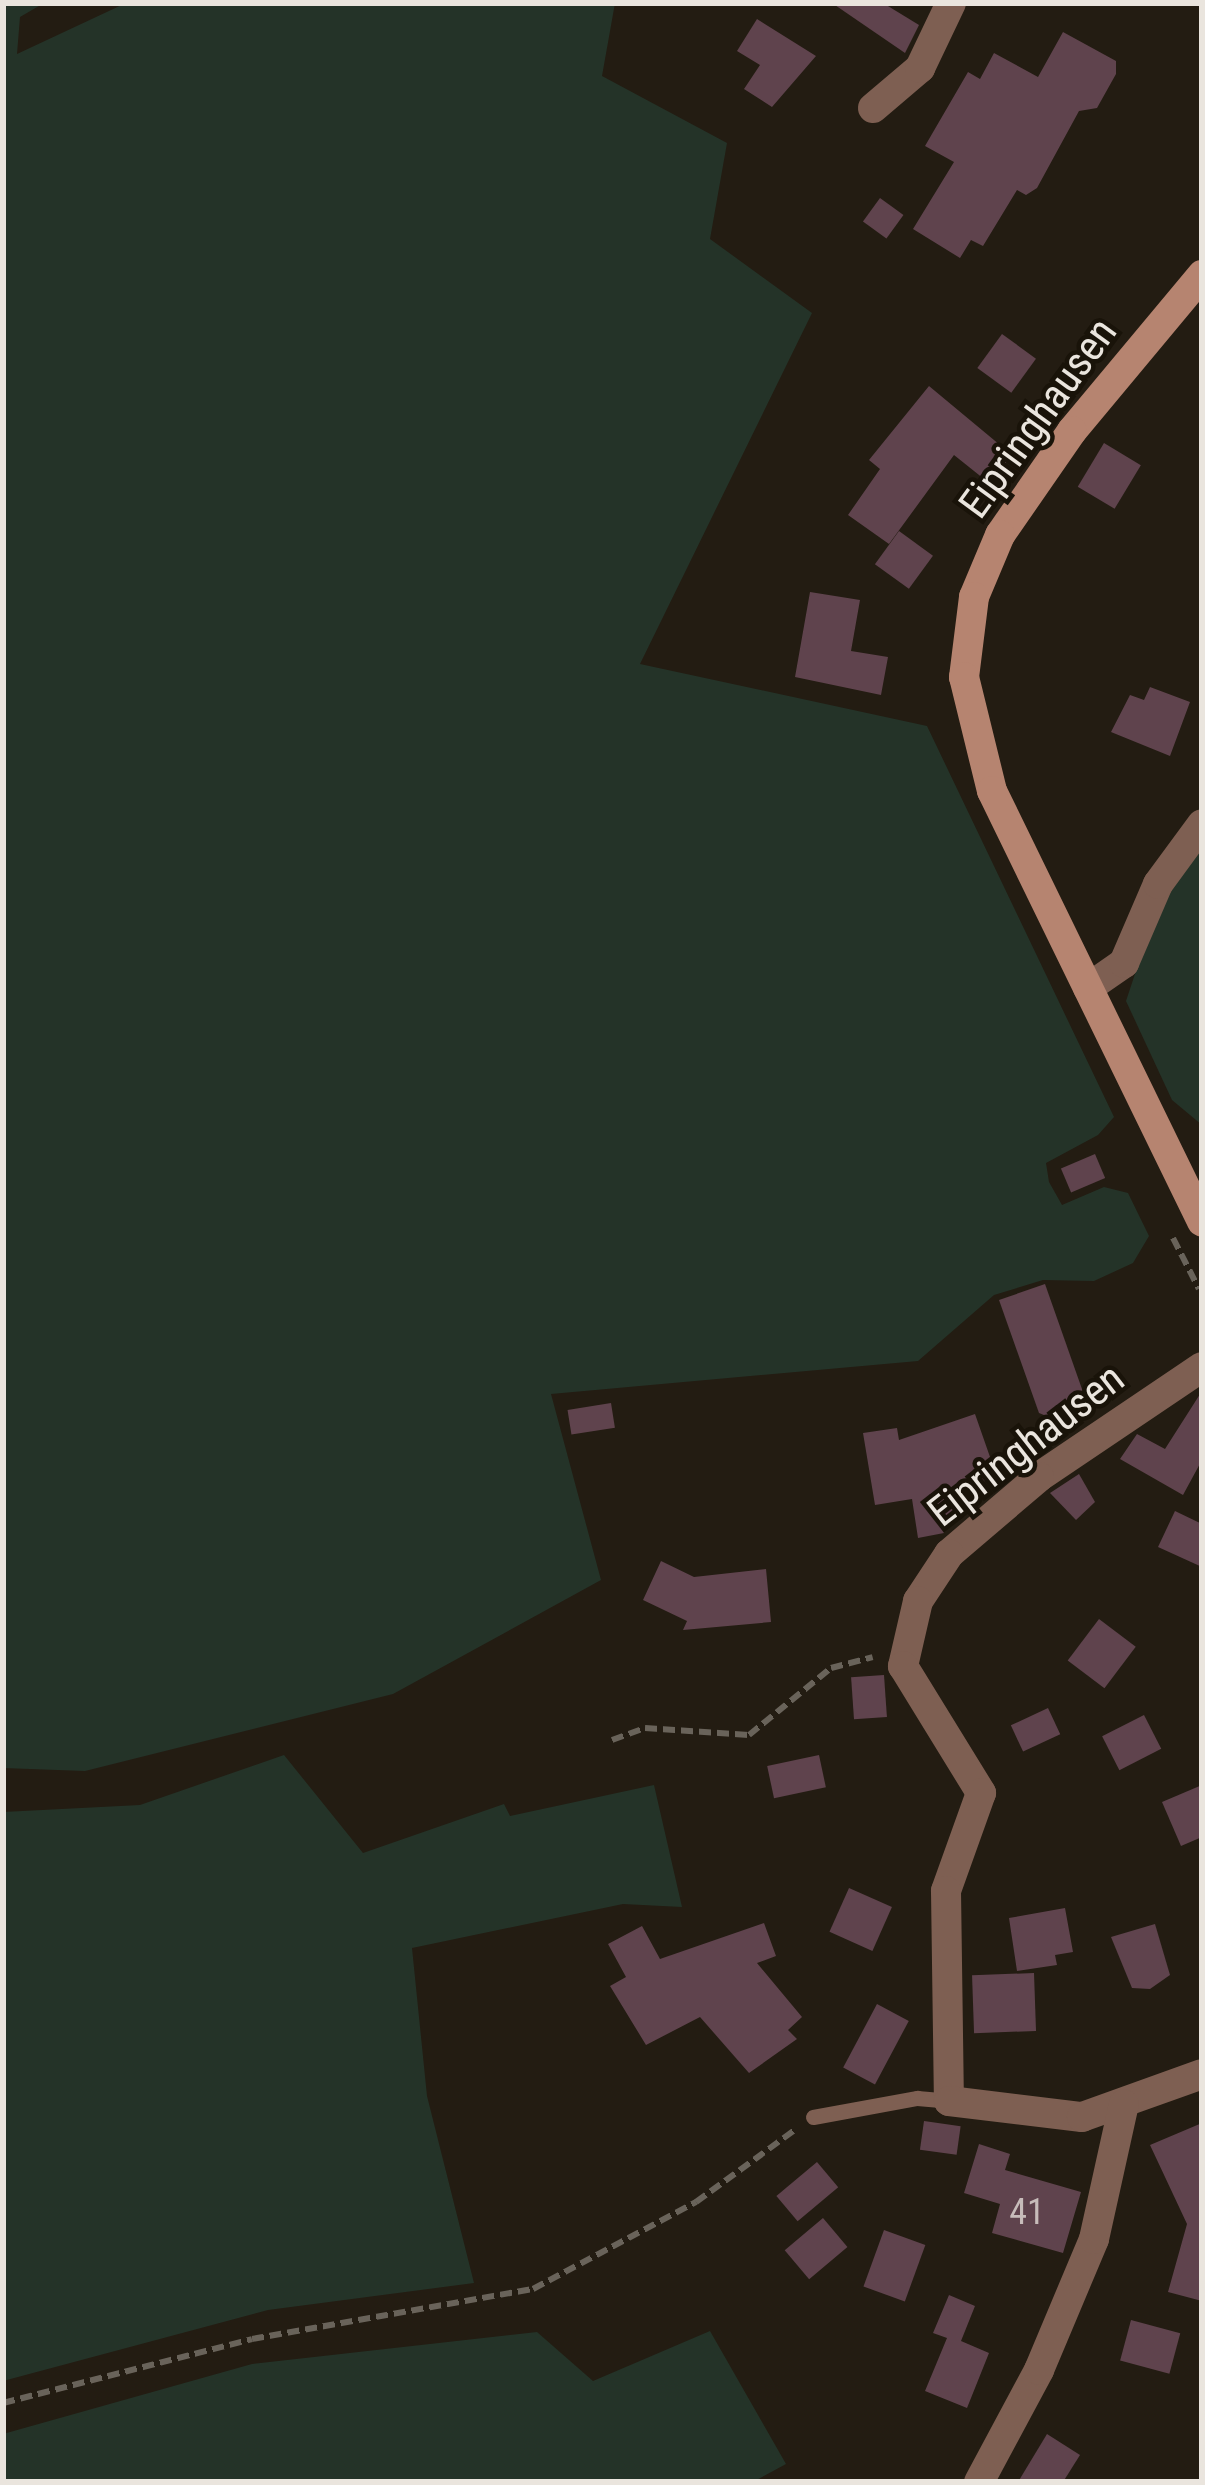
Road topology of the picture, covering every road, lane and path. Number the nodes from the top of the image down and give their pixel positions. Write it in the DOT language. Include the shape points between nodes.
graph roads {
  1 [pos="951,3"];
  2 [pos="873,108"];
  3 [pos="1202,275"];
  4 [pos="1202,824"];
  5 [pos="1088,988"];
  6 [pos="1202,1221"];
  7 [pos="1202,1367"];
  8 [pos="903,1654"];
  9 [pos="612,1740"];
  10 [pos="1202,2074"];
  11 [pos="949,2102"];
  12 [pos="1124,2104"];
  13 [pos="814,2117"];
  14 [pos="3,2403"];
  15 [pos="979,2482"];
  1 -- 2 [label="street" via="920,68"];
  3 -- 5 [label="main road, Eipringhausen" via="1011,517 981,576 965,637 967,701 984,771"];
  4 -- 5 [label="street" via="1158,884 1124,963"];
  5 -- 6 [label="main road, Eipringhausen"];
  7 -- 8 [label="street, Eipringhausen" via="1039,1477 949,1554 918,1601"];
  8 -- 9 [label="path" via="831,1668 749,1735 645,1728"];
  8 -- 11 [label="street" via="912,1688 972,1768 981,1793 946,1892"];
  10 -- 12 [label="street"];
  11 -- 12 [label="street" via="1082,2117"];
  11 -- 13 [label="lane" via="916,2098"];
  12 -- 15 [label="street" via="1094,2239 1039,2370"];
  13 -- 14 [label="path" via="696,2202 533,2289 252,2338"];
}
